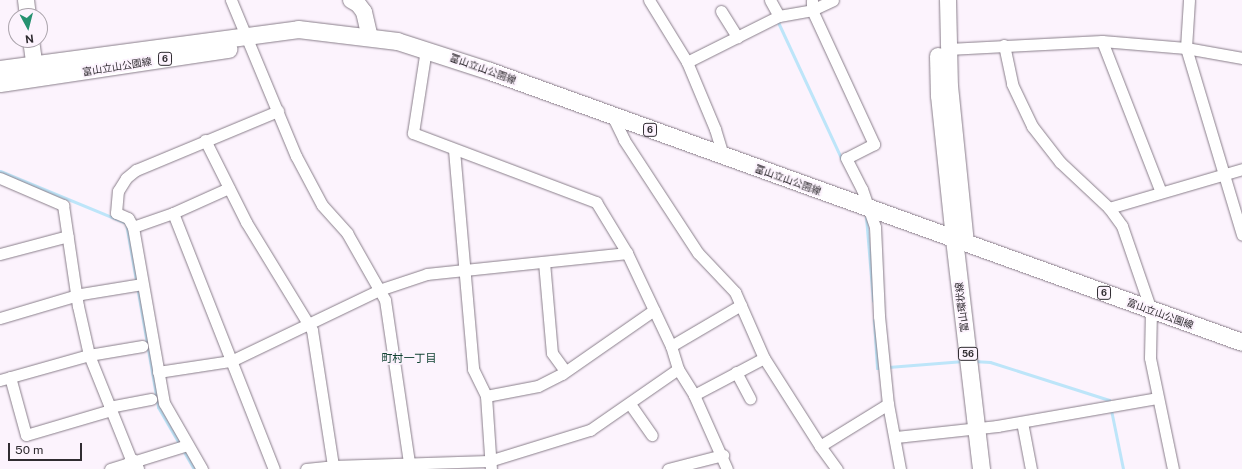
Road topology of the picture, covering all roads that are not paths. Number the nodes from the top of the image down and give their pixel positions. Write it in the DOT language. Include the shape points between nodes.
graph roads {
  1 [pos="231,0"];
  2 [pos="351,0"];
  3 [pos="770,0"];
  4 [pos="833,0"];
  5 [pos="938,0"];
  6 [pos="948,0"];
  7 [pos="1189,0"];
  8 [pos="651,1"];
  9 [pos="812,5"];
  10 [pos="721,11"];
  11 [pos="779,16"];
  12 [pos="370,37"];
  13 [pos="737,37"];
  14 [pos="250,40"];
  15 [pos="1102,41"];
  16 [pos="1004,45"];
  17 [pos="32,48"];
  18 [pos="1186,48"];
  19 [pos="426,49"];
  20 [pos="948,49"];
  21 [pos="1242,58"];
  22 [pos="687,62"];
  23 [pos="0,69"];
  24 [pos="35,71"];
  25 [pos="0,83"];
  26 [pos="278,110"];
  27 [pos="613,117"];
  28 [pos="205,140"];
  29 [pos="454,150"];
  30 [pos="723,156"];
  31 [pos="1242,169"];
  32 [pos="1223,174"];
  33 [pos="0,178"];
  34 [pos="229,188"];
  35 [pos="1161,192"];
  36 [pos="1109,208"];
  37 [pos="870,209"];
  38 [pos="173,213"];
  39 [pos="133,227"];
  40 [pos="1242,235"];
  41 [pos="68,236"];
  42 [pos="960,241"];
  43 [pos="627,253"];
  44 [pos="0,254"];
  45 [pos="544,262"];
  46 [pos="465,270"];
  47 [pos="142,284"];
  48 [pos="379,290"];
  49 [pos="76,297"];
  50 [pos="741,305"];
  51 [pos="654,310"];
  52 [pos="1151,310"];
  53 [pos="0,318"];
  54 [pos="309,322"];
  55 [pos="1242,342"];
  56 [pos="142,346"];
  57 [pos="671,346"];
  58 [pos="89,355"];
  59 [pos="764,358"];
  60 [pos="231,361"];
  61 [pos="678,369"];
  62 [pos="565,371"];
  63 [pos="158,372"];
  64 [pos="736,372"];
  65 [pos="5,378"];
  66 [pos="694,395"];
  67 [pos="486,396"];
  68 [pos="750,398"];
  69 [pos="1157,398"];
  70 [pos="151,400"];
  71 [pos="630,404"];
  72 [pos="888,404"];
  73 [pos="110,408"];
  74 [pos="1022,422"];
  75 [pos="982,428"];
  76 [pos="652,435"];
  77 [pos="896,437"];
  78 [pos="187,445"];
  79 [pos="820,446"];
  80 [pos="723,455"];
  81 [pos="134,465"];
  82 [pos="490,465"];
  83 [pos="333,466"];
  84 [pos="409,466"];
  85 [pos="110,469"];
  86 [pos="202,469"];
  87 [pos="274,469"];
  88 [pos="306,469"];
  89 [pos="668,469"];
  90 [pos="727,469"];
  91 [pos="837,469"];
  92 [pos="900,469"];
  93 [pos="981,469"];
  94 [pos="993,469"];
  95 [pos="1031,469"];
  96 [pos="1173,469"];
  1 -- 14 [label="street"];
  2 -- 12 [label="street" via="364,12"];
  3 -- 11 [label="street"];
  4 -- 9 [label="street"];
  5 -- 42 [label="street" via="938,96"];
  6 -- 20 [label="street"];
  7 -- 18 [label="street"];
  8 -- 22 [label="street"];
  9 -- 11 [label="street"];
  9 -- 37 [label="street" via="874,144 846,158"];
  10 -- 13 [label="street"];
  11 -- 13 [label="street"];
  12 -- 14 [label="main road, 富山立山公園線 / 6" via="329,34"];
  12 -- 19 [label="main road, 富山立山公園線 / 6"];
  13 -- 22 [label="street"];
  14 -- 24 [label="main road, 富山立山公園線 / 6"];
  14 -- 26 [label="street"];
  15 -- 16 [label="street"];
  15 -- 18 [label="street"];
  15 -- 35 [label="street"];
  16 -- 20 [label="street"];
  16 -- 36 [label="street" via="1012,84 1032,126 1060,162"];
  17 -- 24 [label="street"];
  18 -- 21 [label="street"];
  18 -- 32 [label="street"];
  19 -- 27 [label="main road, 富山立山公園線 / 6"];
  19 -- 29 [label="street" via="413,133"];
  20 -- 42 [label="street"];
  22 -- 30 [label="street" via="715,129"];
  23 -- 24 [label="main road, 富山立山公園線 / 6"];
  24 -- 25 [label="main road, 富山立山公園線 / 6"];
  26 -- 28 [label="street"];
  26 -- 48 [label="street" via="296,156 322,205 347,233"];
  27 -- 30 [label="main road, 富山立山公園線 / 6"];
  27 -- 50 [label="street" via="624,140 698,253 735,292"];
  28 -- 34 [label="street"];
  28 -- 39 [label="street" via="136,170 126,178 118,191 116,213 128,218"];
  29 -- 43 [label="street" via="596,202"];
  29 -- 46 [label="street"];
  30 -- 37 [label="main road, 富山立山公園線 / 6"];
  31 -- 32 [label="street"];
  32 -- 35 [label="street"];
  32 -- 40 [label="street"];
  33 -- 41 [label="street" via="63,206"];
  34 -- 38 [label="street"];
  34 -- 54 [label="street" via="246,222"];
  35 -- 36 [label="street"];
  36 -- 52 [label="street" via="1122,226"];
  37 -- 42 [label="main road, 富山立山公園線 / 6"];
  37 -- 72 [label="street" via="875,227 879,316"];
  38 -- 39 [label="street"];
  38 -- 60 [label="street"];
  39 -- 47 [label="street"];
  41 -- 44 [label="street"];
  41 -- 49 [label="street"];
  42 -- 52 [label="main road, 富山立山公園線 / 6"];
  42 -- 75 [label="main road, 富山環状線 / 56"];
  43 -- 45 [label="street"];
  43 -- 51 [label="street"];
  45 -- 46 [label="street"];
  45 -- 62 [label="street" via="552,353"];
  46 -- 48 [label="street" via="427,274"];
  46 -- 67 [label="street" via="473,369"];
  47 -- 49 [label="street"];
  47 -- 63 [label="street"];
  48 -- 54 [label="street"];
  48 -- 84 [label="street" via="385,300"];
  49 -- 53 [label="street"];
  49 -- 58 [label="street"];
  50 -- 57 [label="street"];
  50 -- 59 [label="street"];
  51 -- 57 [label="street"];
  51 -- 62 [label="street"];
  52 -- 55 [label="main road, 富山立山公園線 / 6"];
  52 -- 69 [label="street" via="1149,348"];
  54 -- 60 [label="street"];
  54 -- 83 [label="street"];
  56 -- 58 [label="street"];
  57 -- 61 [label="street"];
  58 -- 65 [label="street"];
  58 -- 73 [label="street"];
  59 -- 64 [label="street"];
  59 -- 79 [label="street"];
  60 -- 63 [label="street"];
  60 -- 87 [label="street"];
  61 -- 66 [label="street"];
  61 -- 71 [label="street"];
  62 -- 67 [label="street" via="538,386"];
  63 -- 78 [label="street" via="164,404"];
  64 -- 66 [label="street"];
  64 -- 68 [label="street"];
  65 -- 73 [label="street" via="26,434"];
  66 -- 80 [label="street"];
  67 -- 82 [label="street"];
  69 -- 74 [label="street"];
  69 -- 96 [label="street"];
  70 -- 73 [label="street"];
  71 -- 76 [label="street"];
  71 -- 82 [label="street" via="590,430"];
  72 -- 77 [label="street"];
  72 -- 79 [label="street"];
  73 -- 81 [label="street"];
  74 -- 75 [label="street"];
  74 -- 95 [label="street"];
  75 -- 77 [label="street"];
  75 -- 93 [label="main road, 富山環状線 / 56"];
  75 -- 94 [label="main road, 富山環状線 / 56"];
  77 -- 92 [label="street"];
  78 -- 81 [label="street"];
  78 -- 86 [label="street"];
  79 -- 91 [label="street"];
  80 -- 89 [label="street"];
  80 -- 90 [label="street"];
  81 -- 85 [label="street"];
  82 -- 84 [label="street"];
  83 -- 84 [label="street"];
  83 -- 88 [label="street"];
}
